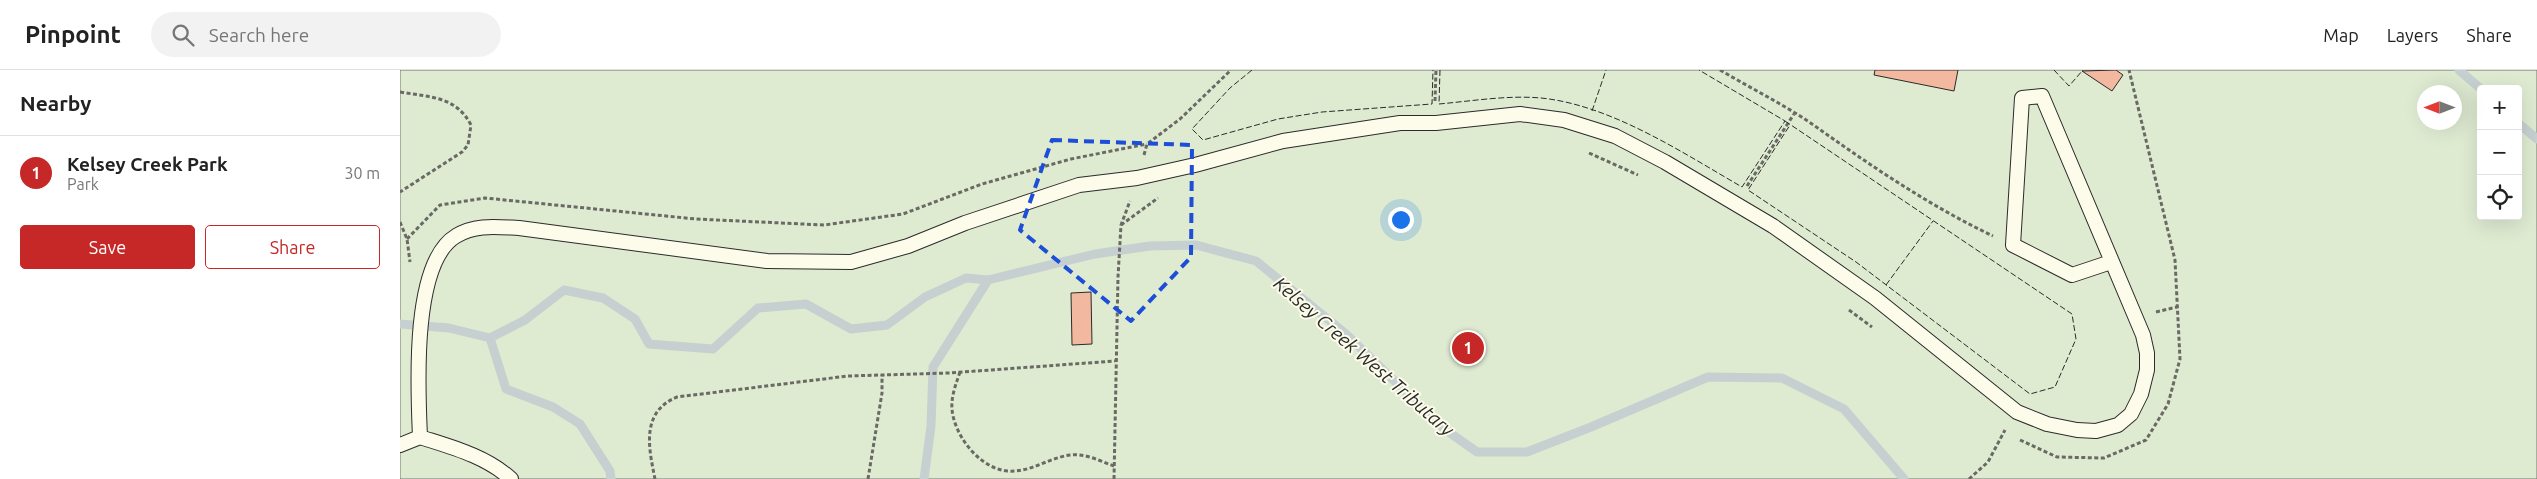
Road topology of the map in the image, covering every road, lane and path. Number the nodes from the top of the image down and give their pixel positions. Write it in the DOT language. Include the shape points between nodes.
graph roads {
  1 [pos="1231,70"];
  2 [pos="1436,70"];
  3 [pos="1720,70"];
  4 [pos="400,92"];
  5 [pos="1435,104"];
  6 [pos="1794,114"];
  7 [pos="1147,144"];
  8 [pos="1587,153"];
  9 [pos="1137,178"];
  10 [pos="1643,178"];
  11 [pos="1745,188"];
  12 [pos="400,192"];
  13 [pos="1160,195"];
  14 [pos="400,222"];
  15 [pos="1121,226"];
  16 [pos="406,239"];
  17 [pos="2012,245"];
  18 [pos="2111,262"];
  19 [pos="411,266"];
  20 [pos="1845,307"];
  21 [pos="1876,330"];
  22 [pos="1116,361"];
  23 [pos="960,372"];
  24 [pos="882,375"];
  25 [pos="2017,412"];
  26 [pos="1997,426"];
  27 [pos="2004,432"];
  28 [pos="420,436"];
  29 [pos="400,445"];
  30 [pos="1114,466"];
  31 [pos="511,479"];
  32 [pos="655,479"];
  33 [pos="868,479"];
  34 [pos="1114,479"];
  35 [pos="1969,479"];
  1 -- 7 [label="path" via="1180,119"];
  2 -- 5 [label="path"];
  3 -- 6 [label="path"];
  4 -- 12 [label="path" via="439,99 457,106 471,125 471,135 468,145 450,162"];
  6 -- 11 [label="path"];
  6 -- 17 [label="path" via="1966,223"];
  7 -- 9 [label="path"];
  7 -- 16 [label="path" via="1071,159 982,184 903,214 824,225 696,220 484,198 440,205"];
  8 -- 10 [label="path"];
  9 -- 15 [label="path"];
  9 -- 25 [label="lane" via="1283,141 1400,123 1436,123 1520,114 1564,120 1615,136 1666,162 1773,226 1875,298"];
  9 -- 28 [label="lane" via="1079,185 965,223 908,246 851,262 767,260 529,229 486,226 470,230 454,236 440,254 425,292 417,375"];
  13 -- 15 [label="path"];
  14 -- 16 [label="path"];
  15 -- 22 [label="path"];
  16 -- 19 [label="path"];
  17 -- 18 [label="lane" via="2072,275"];
  17 -- 18 [label="lane" via="2022,98 2042,96"];
  18 -- 25 [label="lane" via="2143,335 2147,353 2141,394 2130,414 2118,425 2096,431 2047,424"];
  20 -- 21 [label="path"];
  22 -- 23 [label="path"];
  22 -- 30 [label="path"];
  23 -- 24 [label="path"];
  23 -- 30 [label="path" via="953,392 956,426 973,452 988,464 1005,471 1020,471 1072,455"];
  24 -- 32 [label="path" via="848,376 666,402 649,430"];
  24 -- 33 [label="path"];
  25 -- 27 [label="path"];
  26 -- 27 [label="path"];
  27 -- 35 [label="path" via="1988,462"];
  28 -- 29 [label="lane"];
  28 -- 31 [label="lane" via="463,451"];
  30 -- 34 [label="path"];
}
